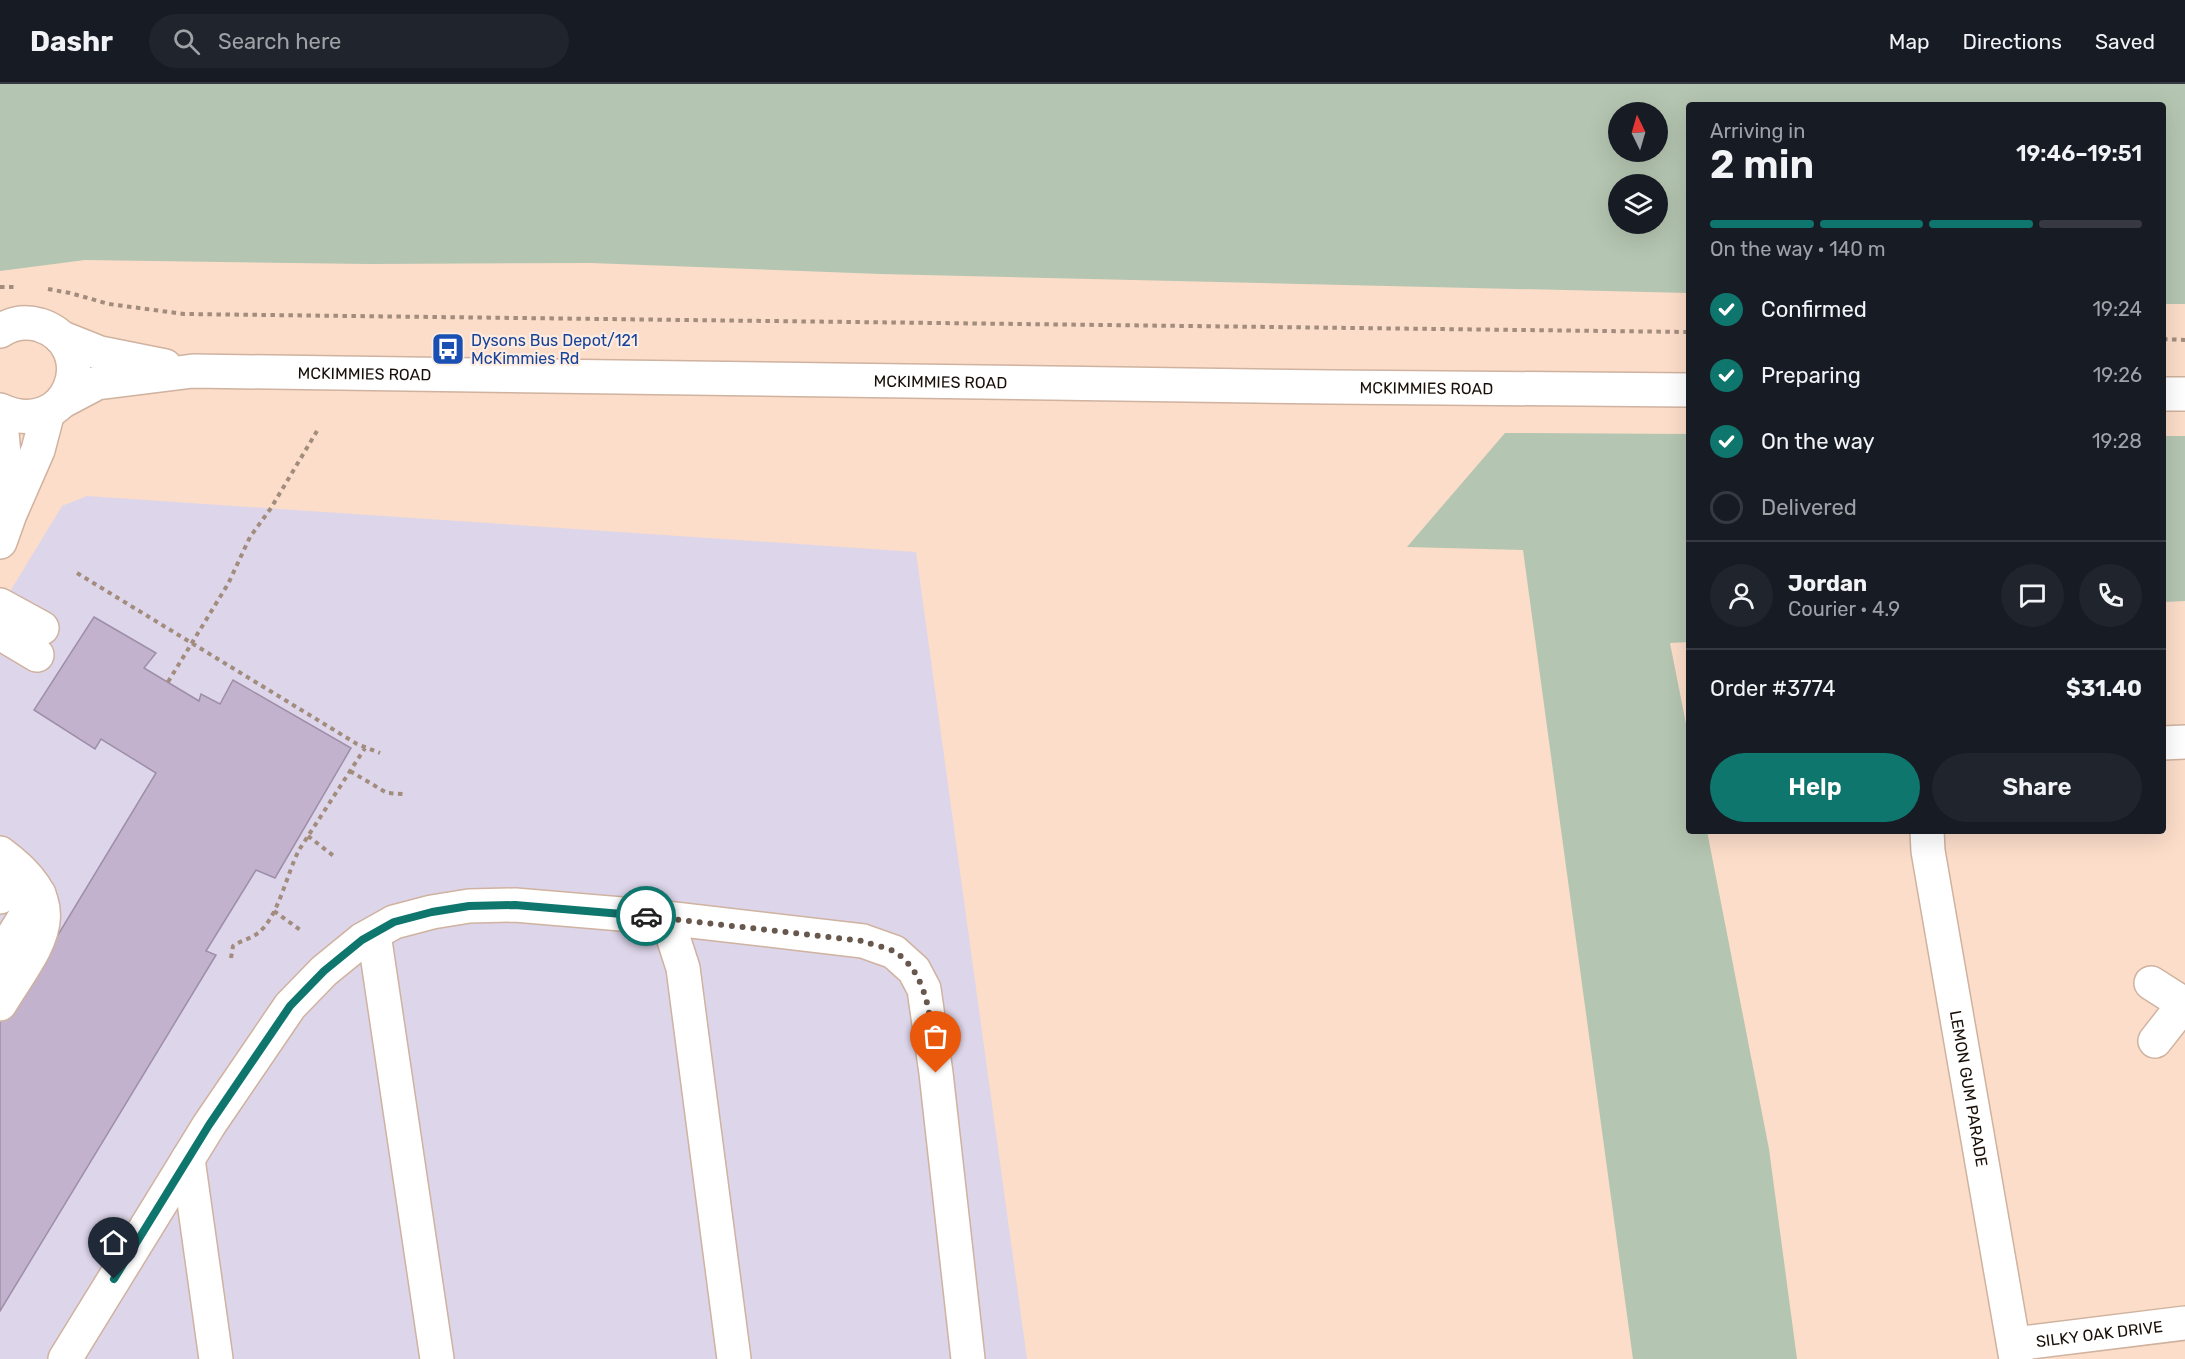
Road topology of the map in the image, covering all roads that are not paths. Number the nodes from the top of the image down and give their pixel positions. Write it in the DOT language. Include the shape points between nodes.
graph roads {
  1 [pos="0,330"];
  2 [pos="60,337"];
  3 [pos="193,371"];
  4 [pos="1686,390"];
  5 [pos="2166,394"];
  6 [pos="2185,394"];
  7 [pos="55,407"];
  8 [pos="0,410"];
  9 [pos="5,528"];
  10 [pos="0,605"];
  11 [pos="0,633"];
  12 [pos="2185,742"];
  13 [pos="2166,743"];
  14 [pos="1927,834"];
  15 [pos="9,860"];
  16 [pos="0,897"];
  17 [pos="657,917"];
  18 [pos="375,934"];
  19 [pos="12,961"];
  20 [pos="2151,983"];
  21 [pos="0,1004"];
  22 [pos="2184,1004"];
  23 [pos="2156,1041"];
  24 [pos="188,1159"];
  25 [pos="2185,1323"];
  26 [pos="2015,1352"];
  27 [pos="65,1359"];
  28 [pos="216,1359"];
  29 [pos="437,1359"];
  30 [pos="734,1359"];
  31 [pos="968,1359"];
  1 -- 2 [label="main road, MCKIMMIES ROAD" via="32,323"];
  2 -- 3 [label="main road, MCKIMMIES ROAD" via="100,353"];
  2 -- 7 [label="main road" via="73,362 73,377 69,390"];
  3 -- 4 [label="main road, MCKIMMIES ROAD"];
  3 -- 7 [label="main road, MCKIMMIES ROAD" via="97,383"];
  5 -- 6 [label="main road"];
  7 -- 8 [label="main road, MCKIMMIES ROAD" via="32,417 16,417"];
  7 -- 9 [label="main road"];
  8 -- 9 [label="main road"];
  10 -- 11 [label="main road" via="40,641"];
  12 -- 13 [label="main road"];
  14 -- 26 [label="main road, LEMON GUM PARADE"];
  15 -- 16 [label="main road"];
  15 -- 19 [label="main road" via="39,894 44,923 42,933"];
  17 -- 18 [label="main road" via="515,905 469,906 394,922"];
  17 -- 30 [label="main road" via="671,931 683,968"];
  17 -- 31 [label="main road" via="863,941 894,952 914,970 924,989 935,1063"];
  18 -- 24 [label="main road" via="324,971 290,1006"];
  18 -- 29 [label="main road"];
  19 -- 21 [label="main road"];
  20 -- 22 [label="main road"];
  22 -- 23 [label="main road"];
  24 -- 27 [label="main road"];
  24 -- 28 [label="main road"];
  25 -- 26 [label="main road, SILKY OAK DRIVE"];
}
